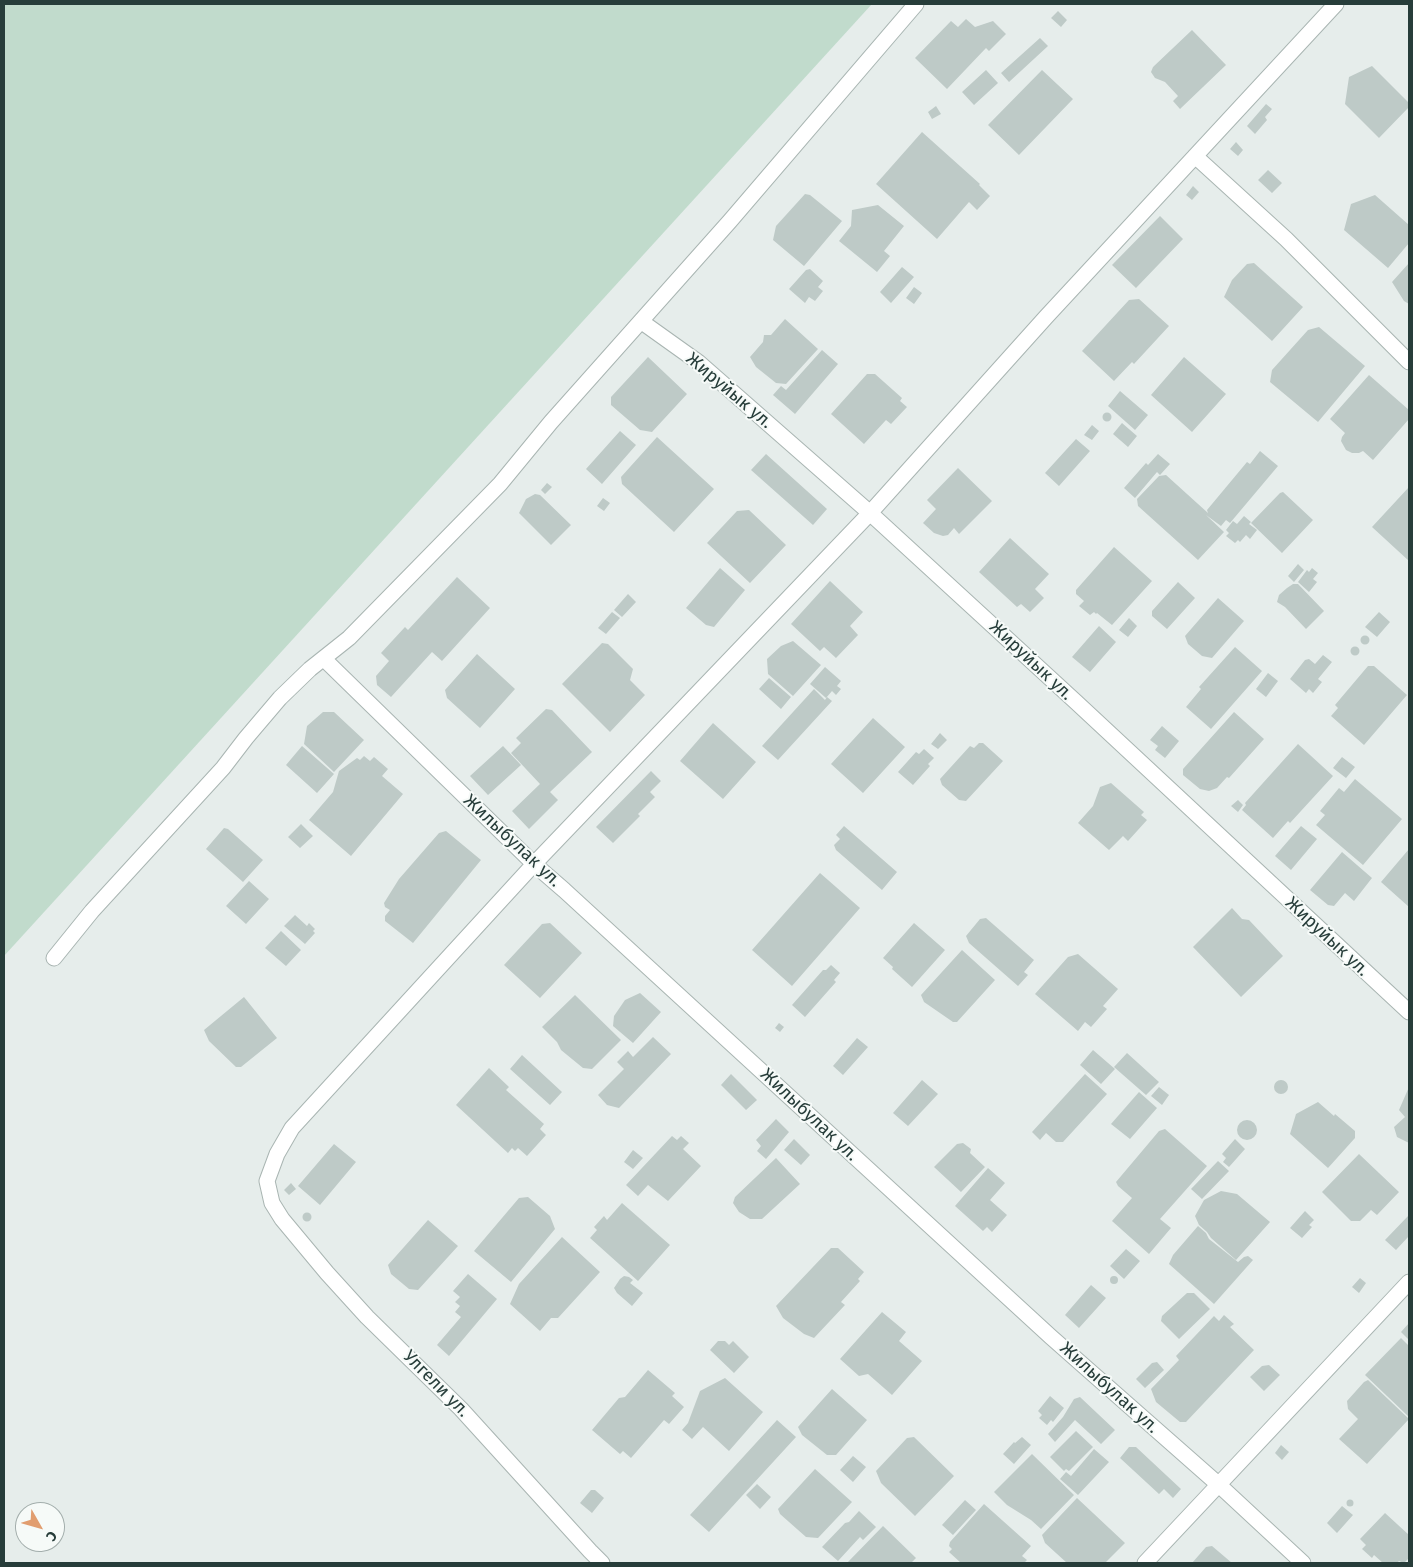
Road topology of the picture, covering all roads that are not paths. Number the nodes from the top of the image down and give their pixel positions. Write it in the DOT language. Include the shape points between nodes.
graph roads {
  1 [pos="916,4"];
  2 [pos="1336,4"];
  3 [pos="1195,156"];
  4 [pos="642,322"];
  5 [pos="1409,362"];
  6 [pos="870,513"];
  7 [pos="324,659"];
  8 [pos="534,864"];
  9 [pos="54,958"];
  10 [pos="1409,1012"];
  11 [pos="1409,1282"];
  12 [pos="1219,1486"];
  13 [pos="602,1563"];
  14 [pos="1145,1563"];
  15 [pos="1303,1563"];
  1 -- 4 [label="street"];
  2 -- 3 [label="street"];
  3 -- 5 [label="street" via="1286,239"];
  3 -- 6 [label="street"];
  4 -- 6 [label="street, Жируйык ул." via="698,362"];
  4 -- 7 [label="street" via="500,484 349,638"];
  6 -- 8 [label="street"];
  6 -- 10 [label="street, Жируйык ул."];
  7 -- 8 [label="street, Жилыбулак ул."];
  7 -- 9 [label="street" via="280,698 223,768 92,911"];
  8 -- 12 [label="street, Жилыбулак ул." via="1051,1337"];
  8 -- 13 [label="street, Улгели ул." via="292,1128 267,1181 272,1203 282,1219 326,1273 461,1409"];
  11 -- 12 [label="street"];
  12 -- 14 [label="street"];
  12 -- 15 [label="street, Жилыбулак ул."];
}
